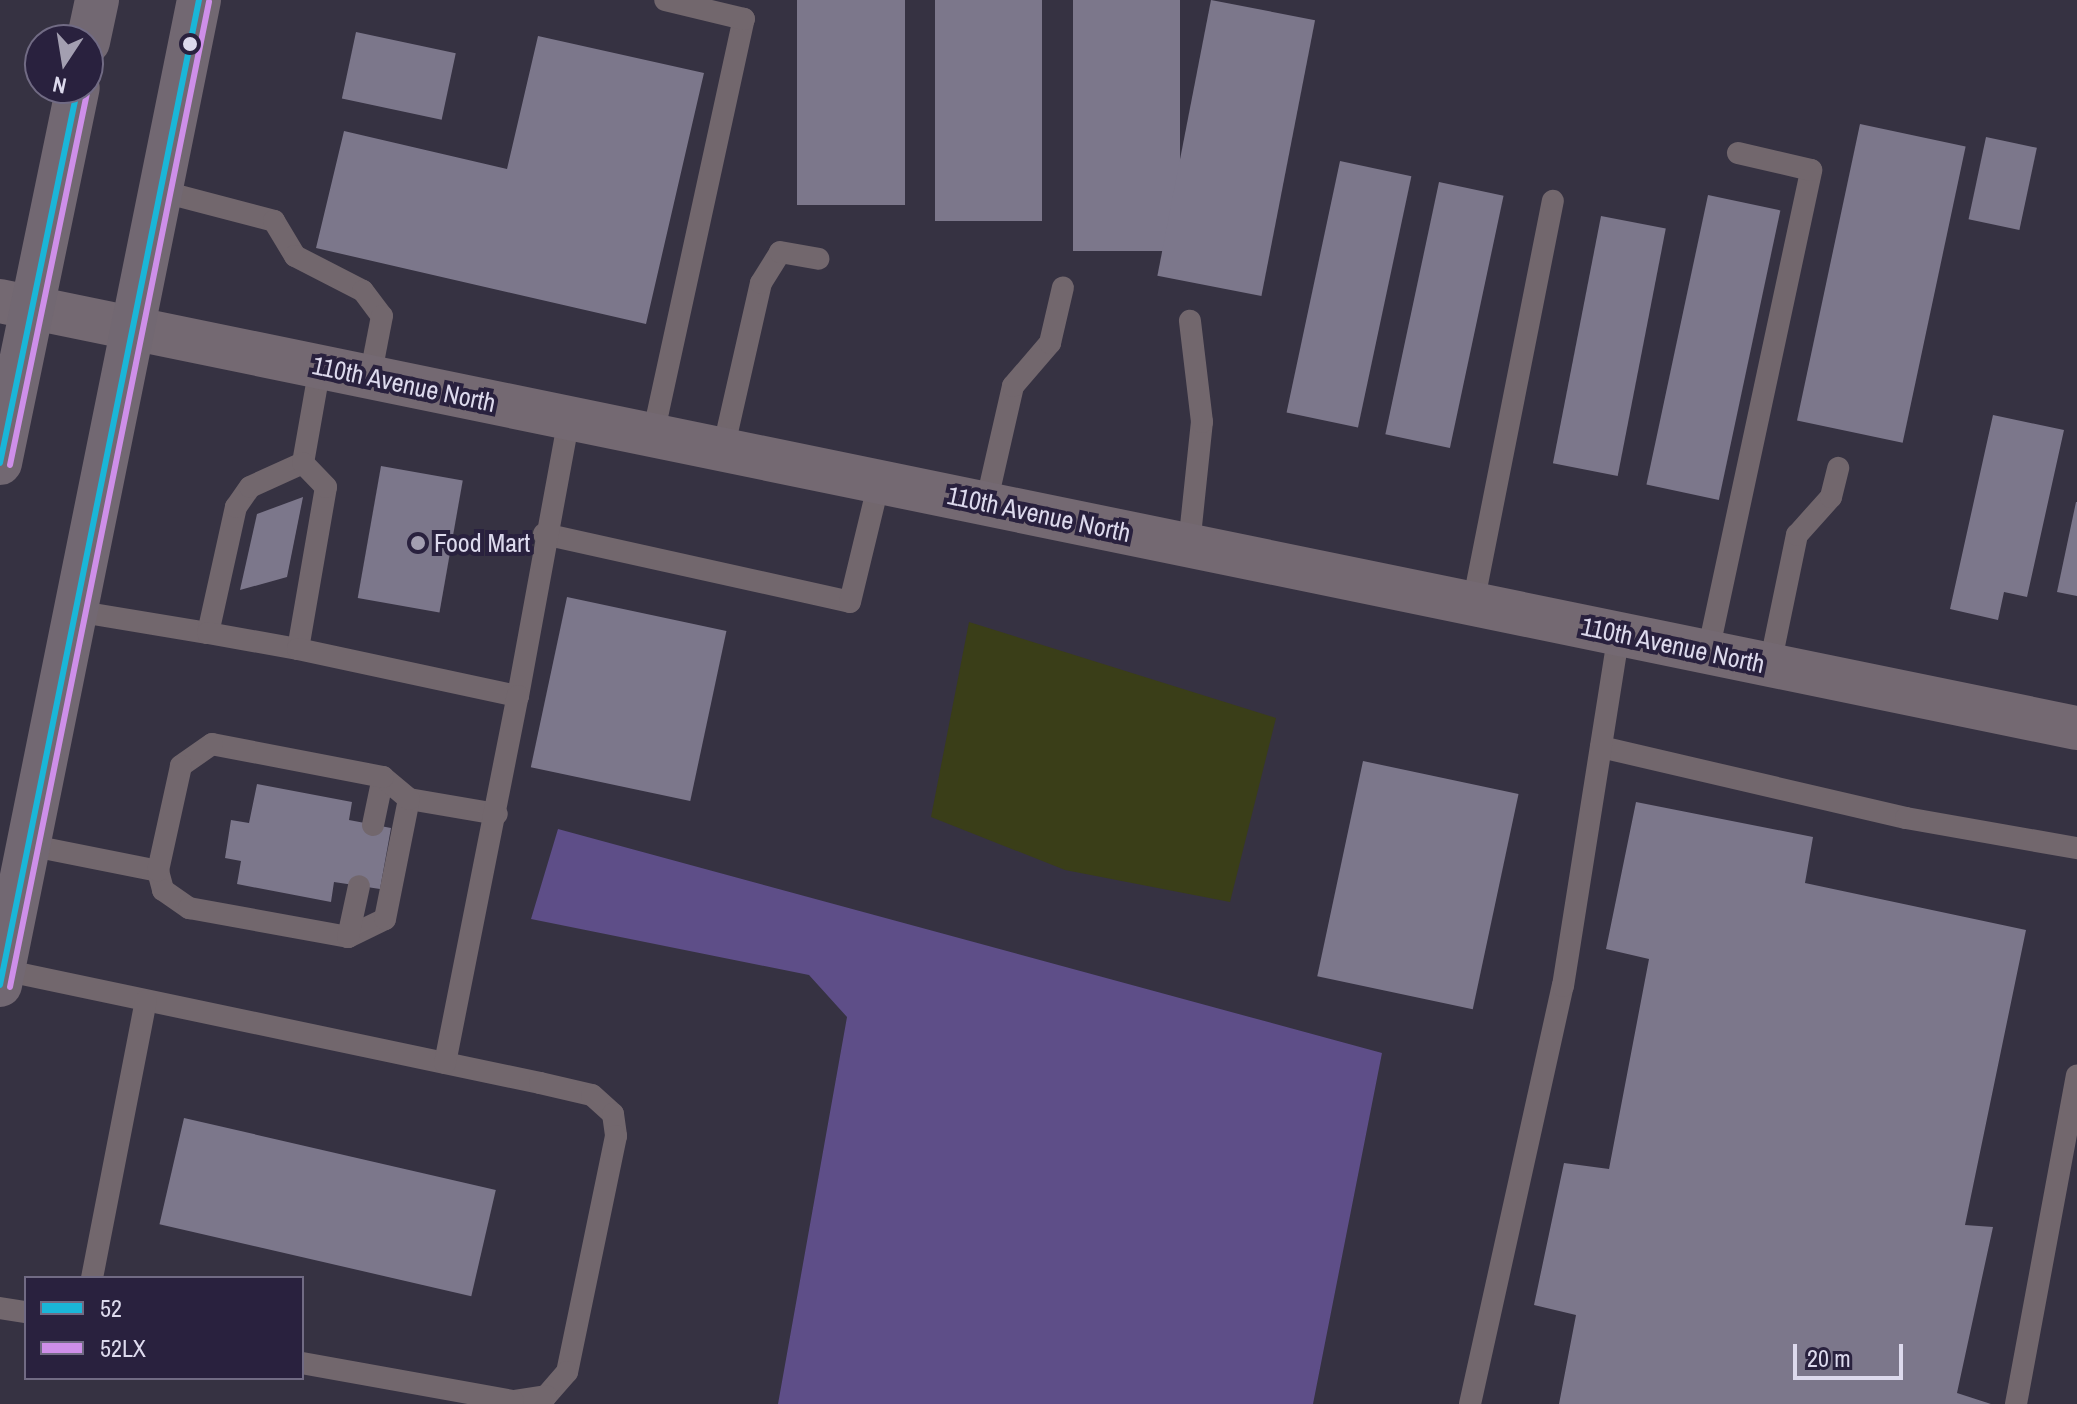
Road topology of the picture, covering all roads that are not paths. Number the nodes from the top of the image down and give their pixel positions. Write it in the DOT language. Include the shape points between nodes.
graph roads {
  1 [pos="97,0"];
  2 [pos="199,0"];
  3 [pos="665,0"];
  4 [pos="92,24"];
  5 [pos="73,104"];
  6 [pos="1738,153"];
  7 [pos="160,191"];
  8 [pos="1553,201"];
  9 [pos="818,259"];
  10 [pos="1063,287"];
  11 [pos="16,305"];
  12 [pos="1190,321"];
  13 [pos="132,328"];
  14 [pos="320,367"];
  15 [pos="370,378"];
  16 [pos="569,418"];
  17 [pos="653,435"];
  18 [pos="723,450"];
  19 [pos="0,463"];
  20 [pos="303,463"];
  21 [pos="1838,468"];
  22 [pos="879,482"];
  23 [pos="986,504"];
  24 [pos="544,534"];
  25 [pos="1189,545"];
  26 [pos="1473,604"];
  27 [pos="75,611"];
  28 [pos="208,633"];
  29 [pos="1619,634"];
  30 [pos="298,649"];
  31 [pos="1708,652"];
  32 [pos="1770,665"];
  33 [pos="518,696"];
  34 [pos="2077,728"];
  35 [pos="1601,747"];
  36 [pos="383,777"];
  37 [pos="409,799"];
  38 [pos="497,814"];
  39 [pos="373,825"];
  40 [pos="28,845"];
  41 [pos="2077,848"];
  42 [pos="158,871"];
  43 [pos="359,886"];
  44 [pos="348,937"];
  45 [pos="1,978"];
  46 [pos="146,1001"];
  47 [pos="445,1063"];
  48 [pos="2077,1076"];
  49 [pos="92,1276"];
  50 [pos="0,1308"];
  51 [pos="24,1312"];
  52 [pos="304,1363"];
  53 [pos="1470,1404"];
  54 [pos="2016,1404"];
  1 -- 4 [label="main road"];
  2 -- 7 [label="main road"];
  3 -- 17 [label="lane" via="744,19"];
  5 -- 11 [label="main road"];
  6 -- 31 [label="lane" via="1811,170"];
  7 -- 13 [label="main road"];
  7 -- 15 [label="lane" via="274,221 295,256 363,291 382,316"];
  8 -- 26 [label="lane"];
  9 -- 18 [label="lane" via="780,252 761,283"];
  10 -- 23 [label="lane" via="1050,343 1013,386"];
  11 -- 13 [label="street, 110th Avenue North"];
  11 -- 19 [label="main road"];
  12 -- 25 [label="lane" via="1202,446"];
  13 -- 14 [label="street, 110th Avenue North"];
  13 -- 27 [label="main road"];
  14 -- 15 [label="street, 110th Avenue North"];
  14 -- 20 [label="lane"];
  15 -- 16 [label="street, 110th Avenue North"];
  16 -- 17 [label="street, 110th Avenue North"];
  16 -- 24 [label="lane"];
  17 -- 18 [label="street, 110th Avenue North"];
  18 -- 22 [label="street, 110th Avenue North"];
  20 -- 28 [label="lane" via="250,487 236,507"];
  20 -- 30 [label="lane" via="326,487"];
  21 -- 32 [label="lane" via="1831,497 1797,535"];
  22 -- 23 [label="street, 110th Avenue North"];
  22 -- 24 [label="lane" via="850,602"];
  23 -- 25 [label="street, 110th Avenue North"];
  24 -- 33 [label="lane"];
  25 -- 26 [label="street, 110th Avenue North"];
  26 -- 29 [label="street, 110th Avenue North"];
  27 -- 28 [label="lane"];
  27 -- 40 [label="main road"];
  28 -- 30 [label="lane"];
  29 -- 31 [label="street, 110th Avenue North"];
  29 -- 35 [label="lane"];
  30 -- 33 [label="lane"];
  31 -- 32 [label="street, 110th Avenue North"];
  32 -- 34 [label="street, 110th Avenue North"];
  33 -- 38 [label="lane"];
  35 -- 41 [label="lane" via="1906,818"];
  35 -- 53 [label="lane" via="1563,986"];
  36 -- 37 [label="lane"];
  36 -- 39 [label="lane"];
  36 -- 42 [label="lane" via="212,744 194,751 181,766"];
  37 -- 38 [label="lane"];
  37 -- 44 [label="lane" via="385,919"];
  38 -- 47 [label="lane"];
  40 -- 42 [label="lane"];
  40 -- 45 [label="main road"];
  42 -- 44 [label="lane" via="174,903"];
  43 -- 44 [label="lane"];
  45 -- 46 [label="lane"];
  46 -- 47 [label="lane"];
  46 -- 49 [label="lane"];
  47 -- 52 [label="lane" via="592,1095 613,1114 616,1136 567,1372 546,1396 513,1401"];
  48 -- 54 [label="lane"];
  50 -- 51 [label="lane"];
}
